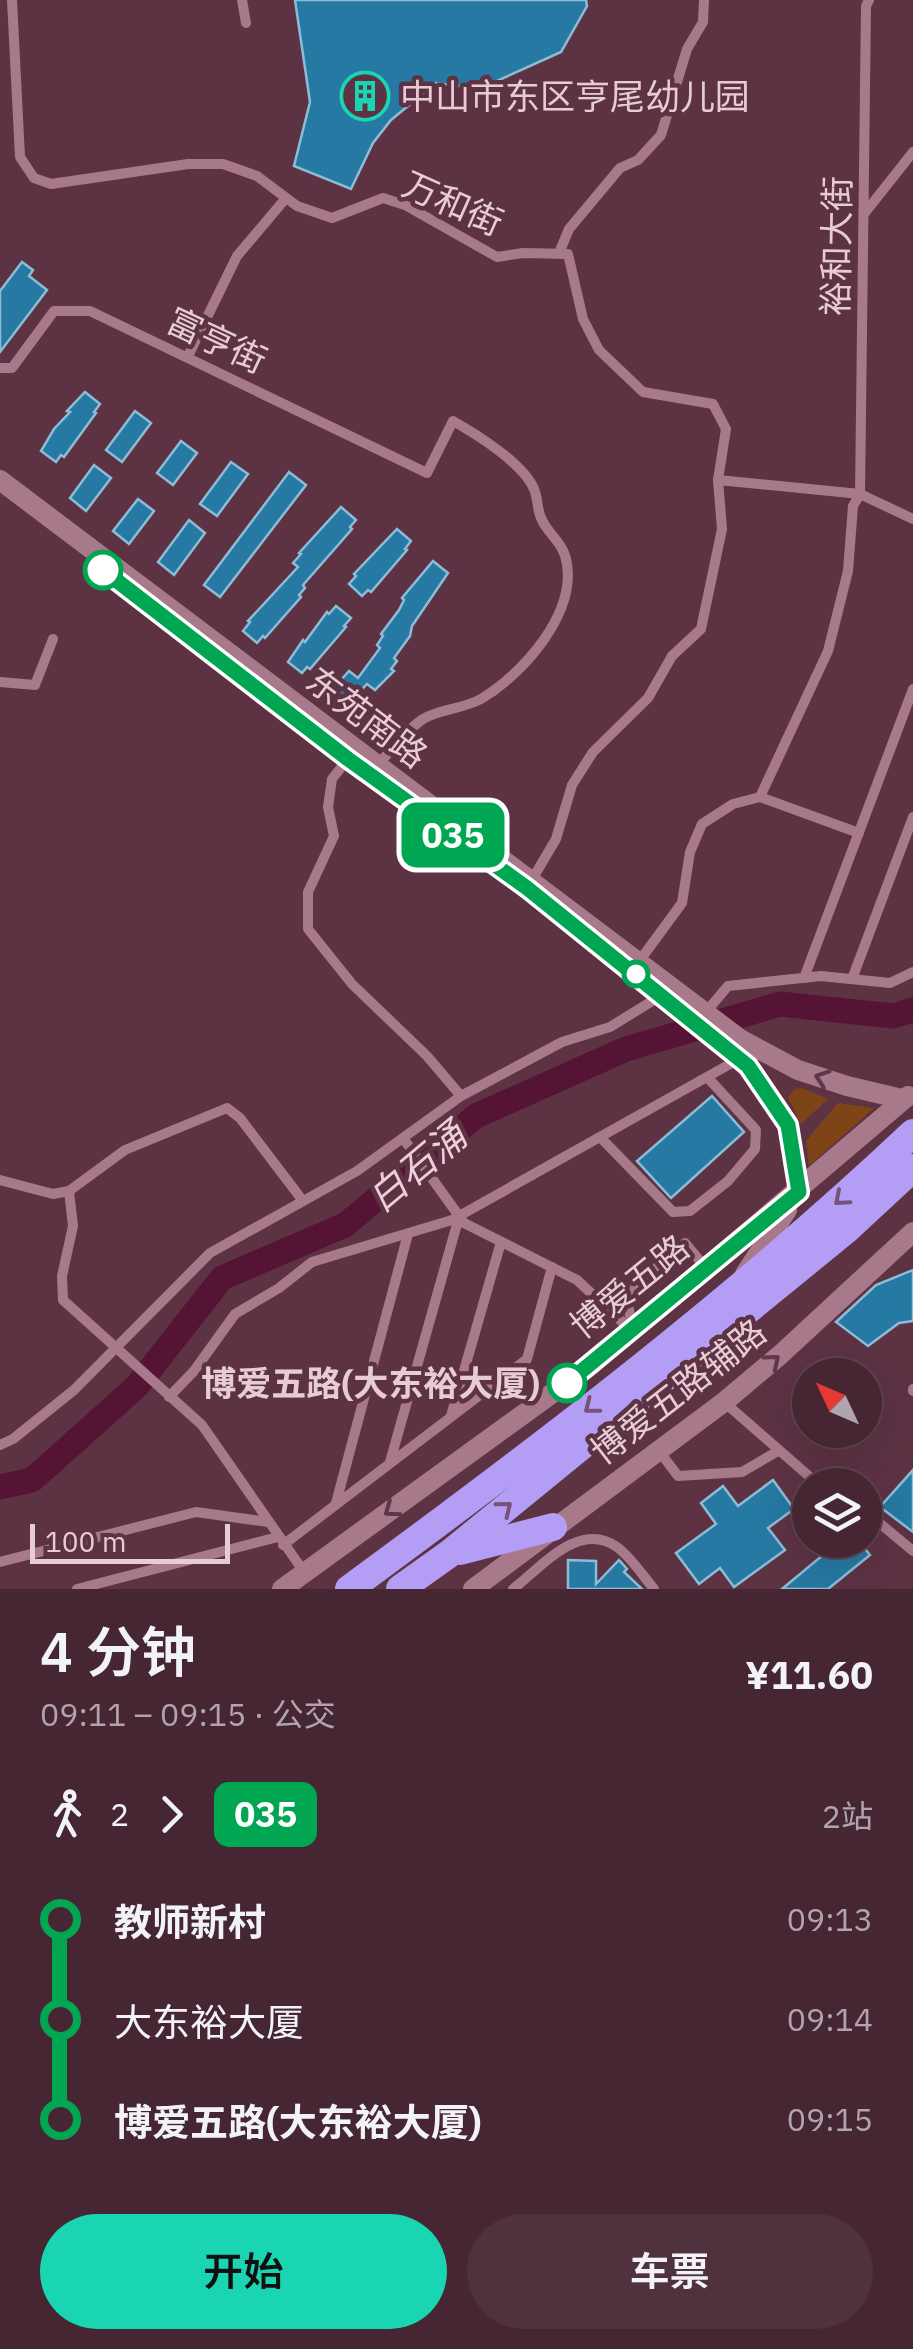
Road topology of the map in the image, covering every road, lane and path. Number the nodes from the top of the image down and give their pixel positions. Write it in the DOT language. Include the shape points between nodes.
graph roads {
  1 [pos="12,0"];
  2 [pos="242,0"];
  3 [pos="704,0"];
  4 [pos="869,0"];
  5 [pos="246,23"];
  6 [pos="913,152"];
  7 [pos="286,198"];
  8 [pos="864,215"];
  9 [pos="559,254"];
  10 [pos="188,356"];
  11 [pos="0,368"];
  12 [pos="0,480"];
  13 [pos="718,480"];
  14 [pos="0,491"];
  15 [pos="860,494"];
  16 [pos="913,519"];
  17 [pos="52,639"];
  18 [pos="0,682"];
  19 [pos="912,694"];
  20 [pos="348,759"];
  21 [pos="374,770"];
  22 [pos="760,798"];
  23 [pos="913,817"];
  24 [pos="859,833"];
  25 [pos="529,885"];
  26 [pos="634,967"];
  27 [pos="913,972"];
  28 [pos="804,978"];
  29 [pos="852,979"];
  30 [pos="662,994"];
  31 [pos="693,1009"];
  32 [pos="739,1051"];
  33 [pos="708,1078"];
  34 [pos="462,1096"];
  35 [pos="908,1096"];
  36 [pos="913,1134"];
  37 [pos="403,1138"];
  38 [pos="601,1138"];
  39 [pos="913,1168"];
  40 [pos="0,1180"];
  41 [pos="69,1191"];
  42 [pos="799,1192"];
  43 [pos="303,1201"];
  44 [pos="459,1216"];
  45 [pos="913,1232"];
  46 [pos="408,1234"];
  47 [pos="500,1242"];
  48 [pos="913,1253"];
  49 [pos="552,1267"];
  50 [pos="708,1270"];
  51 [pos="858,1284"];
  52 [pos="735,1290"];
  53 [pos="633,1332"];
  54 [pos="116,1348"];
  55 [pos="166,1394"];
  56 [pos="724,1402"];
  57 [pos="451,1417"];
  58 [pos="0,1445"];
  59 [pos="778,1451"];
  60 [pos="658,1452"];
  61 [pos="390,1464"];
  62 [pos="799,1468"];
  63 [pos="335,1505"];
  64 [pos="268,1522"];
  65 [pos="882,1525"];
  66 [pos="553,1527"];
  67 [pos="281,1541"];
  68 [pos="913,1551"];
  69 [pos="449,1554"];
  70 [pos="0,1562"];
  71 [pos="304,1572"];
  72 [pos="77,1589"];
  73 [pos="282,1589"];
  74 [pos="349,1589"];
  75 [pos="400,1589"];
  76 [pos="472,1589"];
  77 [pos="513,1589"];
  78 [pos="654,1589"];
  1 -- 7 [label="street, 万和街" via="20,158 34,178 51,184 224,164 257,176"];
  2 -- 5 [label="street"];
  3 -- 9 [label="street" via="661,135 638,160 620,168 569,229"];
  4 -- 8 [label="street, 裕和大街"];
  6 -- 8 [label="street"];
  7 -- 9 [label="street, 万和街" via="332,218 383,198 497,257"];
  7 -- 10 [label="street" via="237,256"];
  8 -- 15 [label="street, 裕和大街"];
  9 -- 13 [label="street" via="568,254 598,350 643,392 713,404 726,429"];
  10 -- 11 [label="street, 富亨街" via="90,311 54,311 12,368"];
  10 -- 21 [label="street, 富亨街" via="427,472 453,421 521,471 534,488 542,521 557,537 569,584 553,627 513,674 480,700 424,719"];
  12 -- 21 [label="street, 东苑南路"];
  13 -- 15 [label="street"];
  13 -- 25 [label="street" via="722,529 702,629 672,656 648,698 593,752"];
  14 -- 20 [label="street, 东苑南路"];
  15 -- 16 [label="street"];
  15 -- 22 [label="street, 裕和大街" via="828,652"];
  17 -- 18 [label="street" via="35,685"];
  19 -- 24 [label="street"];
  20 -- 21 [label="street, 东苑南路"];
  20 -- 34 [label="street" via="332,779 334,836 308,892 308,929"];
  21 -- 25 [label="street, 东苑南路"];
  22 -- 24 [label="street"];
  22 -- 26 [label="street" via="734,804 702,824 682,903"];
  23 -- 29 [label="street"];
  24 -- 28 [label="street"];
  25 -- 26 [label="street, 东苑南路"];
  26 -- 30 [label="street, 东苑南路"];
  26 -- 31 [label="street, 东苑南路"];
  27 -- 29 [label="street" via="890,983"];
  28 -- 29 [label="street"];
  28 -- 31 [label="street" via="728,986"];
  30 -- 31 [label="street, 东苑南路"];
  30 -- 34 [label="street" via="610,1027 562,1042"];
  31 -- 32 [label="street"];
  32 -- 33 [label="street"];
  35 -- 32 [label="street, one-way" via="847,1086"];
  32 -- 42 [label="street" via="788,1125"];
  33 -- 38 [label="street"];
  33 -- 38 [label="street" via="756,1130 754,1149 690,1211 673,1212"];
  34 -- 37 [label="street"];
  35 -- 42 [label="street, 博爱五路"];
  36 -- 52 [label="highway, 博爱五路, one-way"];
  37 -- 43 [label="street"];
  37 -- 44 [label="street"];
  38 -- 44 [label="street"];
  69 -- 39 [label="highway, one-way"];
  40 -- 41 [label="street" via="53,1194"];
  41 -- 43 [label="street" via="125,1150 227,1108"];
  41 -- 54 [label="street" via="73,1226 63,1300"];
  42 -- 50 [label="street, 博爱五路"];
  42 -- 52 [label="street"];
  43 -- 54 [label="street" via="210,1253"];
  44 -- 46 [label="street"];
  44 -- 47 [label="street"];
  44 -- 61 [label="street"];
  45 -- 51 [label="street, 博爱五路辅路"];
  46 -- 55 [label="street" via="312,1262 235,1314 194,1370"];
  46 -- 63 [label="street"];
  47 -- 49 [label="street"];
  47 -- 57 [label="street"];
  48 -- 51 [label="street"];
  49 -- 53 [label="street" via="577,1280"];
  49 -- 57 [label="street" via="527,1360"];
  50 -- 53 [label="street, 博爱五路"];
  50 -- 53 [label="street" via="685,1242 626,1294"];
  56 -- 51 [label="street, 博爱五路辅路, one-way"];
  52 -- 74 [label="highway, 博爱五路, one-way"];
  53 -- 71 [label="street, 博爱五路, one-way"];
  54 -- 55 [label="street"];
  54 -- 58 [label="street" via="74,1390"];
  55 -- 64 [label="street" via="202,1425"];
  56 -- 59 [label="street"];
  56 -- 60 [label="street, 博爱五路辅路"];
  57 -- 61 [label="street"];
  59 -- 60 [label="street" via="742,1472 678,1476"];
  59 -- 62 [label="street"];
  60 -- 66 [label="street, 博爱五路辅路"];
  61 -- 63 [label="street"];
  63 -- 67 [label="street"];
  64 -- 67 [label="street"];
  64 -- 70 [label="street" via="196,1512"];
  65 -- 68 [label="street"];
  66 -- 69 [label="highway"];
  66 -- 76 [label="street, 博爱五路辅路"];
  67 -- 71 [label="street"];
  67 -- 72 [label="street"];
  69 -- 75 [label="highway"];
  71 -- 73 [label="street, 博爱五路"];
  77 -- 78 [label="street" via="570,1543 599,1539 620,1550"];
}
